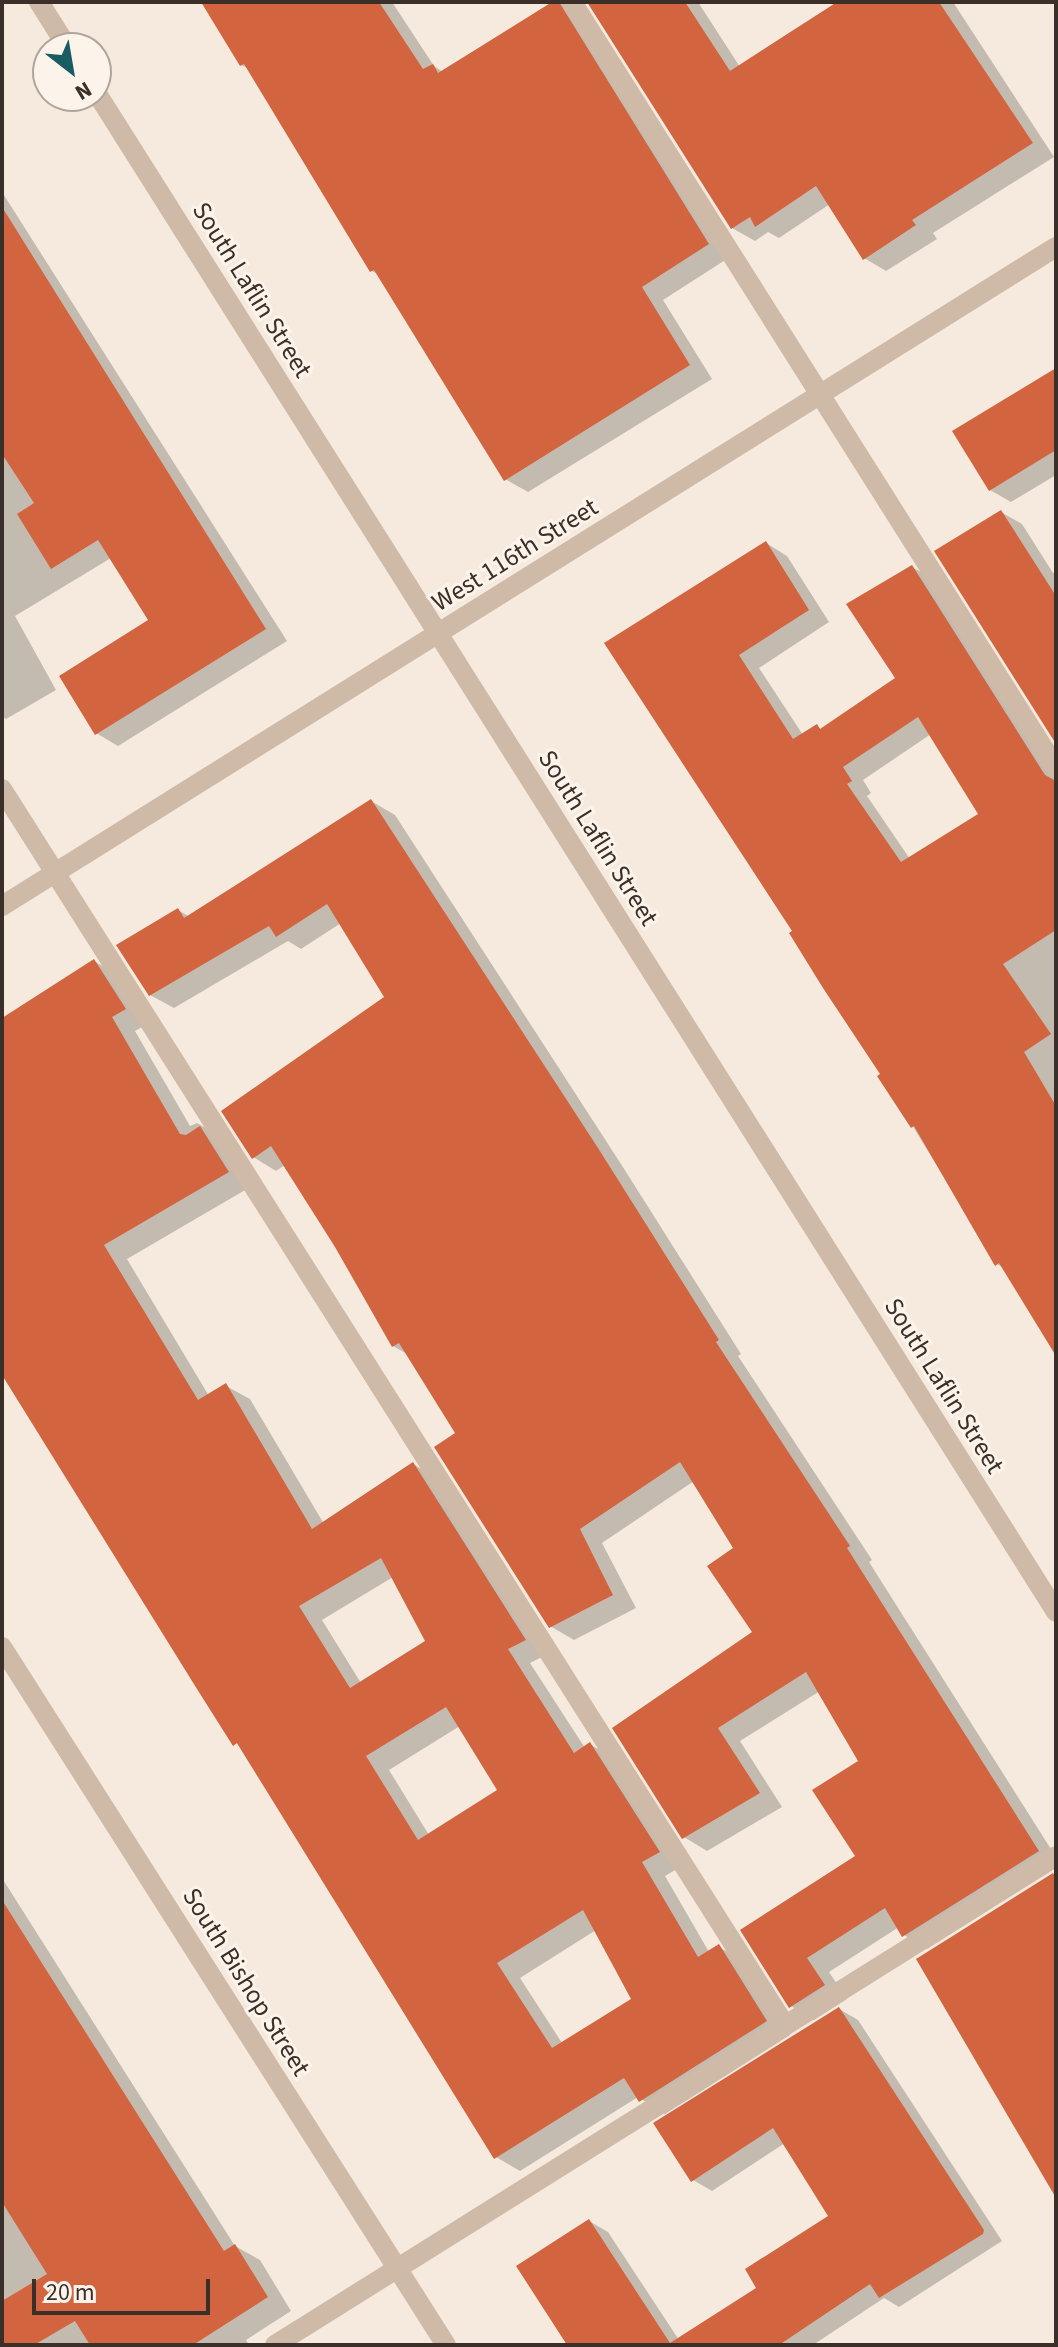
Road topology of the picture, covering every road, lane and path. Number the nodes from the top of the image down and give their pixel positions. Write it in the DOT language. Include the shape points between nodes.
graph roads {
  1 [pos="39,2"];
  2 [pos="572,2"];
  3 [pos="58,32"];
  4 [pos="109,112"];
  5 [pos="1056,247"];
  6 [pos="821,395"];
  7 [pos="438,634"];
  8 [pos="1056,768"];
  9 [pos="2,789"];
  10 [pos="55,873"];
  11 [pos="2,906"];
  12 [pos="1056,1612"];
  13 [pos="2,1647"];
  14 [pos="1056,1856"];
  15 [pos="785,2025"];
  16 [pos="397,2268"];
  17 [pos="275,2345"];
  18 [pos="446,2345"];
  1 -- 3 [label="street"];
  2 -- 6 [label="street"];
  4 -- 7 [label="street, South Laflin Street"];
  5 -- 6 [label="street, West 116th Street"];
  6 -- 7 [label="street, West 116th Street"];
  6 -- 8 [label="street"];
  7 -- 10 [label="street, West 116th Street"];
  7 -- 12 [label="street, South Laflin Street"];
  9 -- 10 [label="street"];
  10 -- 11 [label="street, West 116th Street"];
  10 -- 15 [label="street"];
  13 -- 16 [label="street, South Bishop Street"];
  14 -- 15 [label="street"];
  15 -- 16 [label="street"];
  16 -- 17 [label="street"];
  16 -- 18 [label="street, South Bishop Street"];
}
